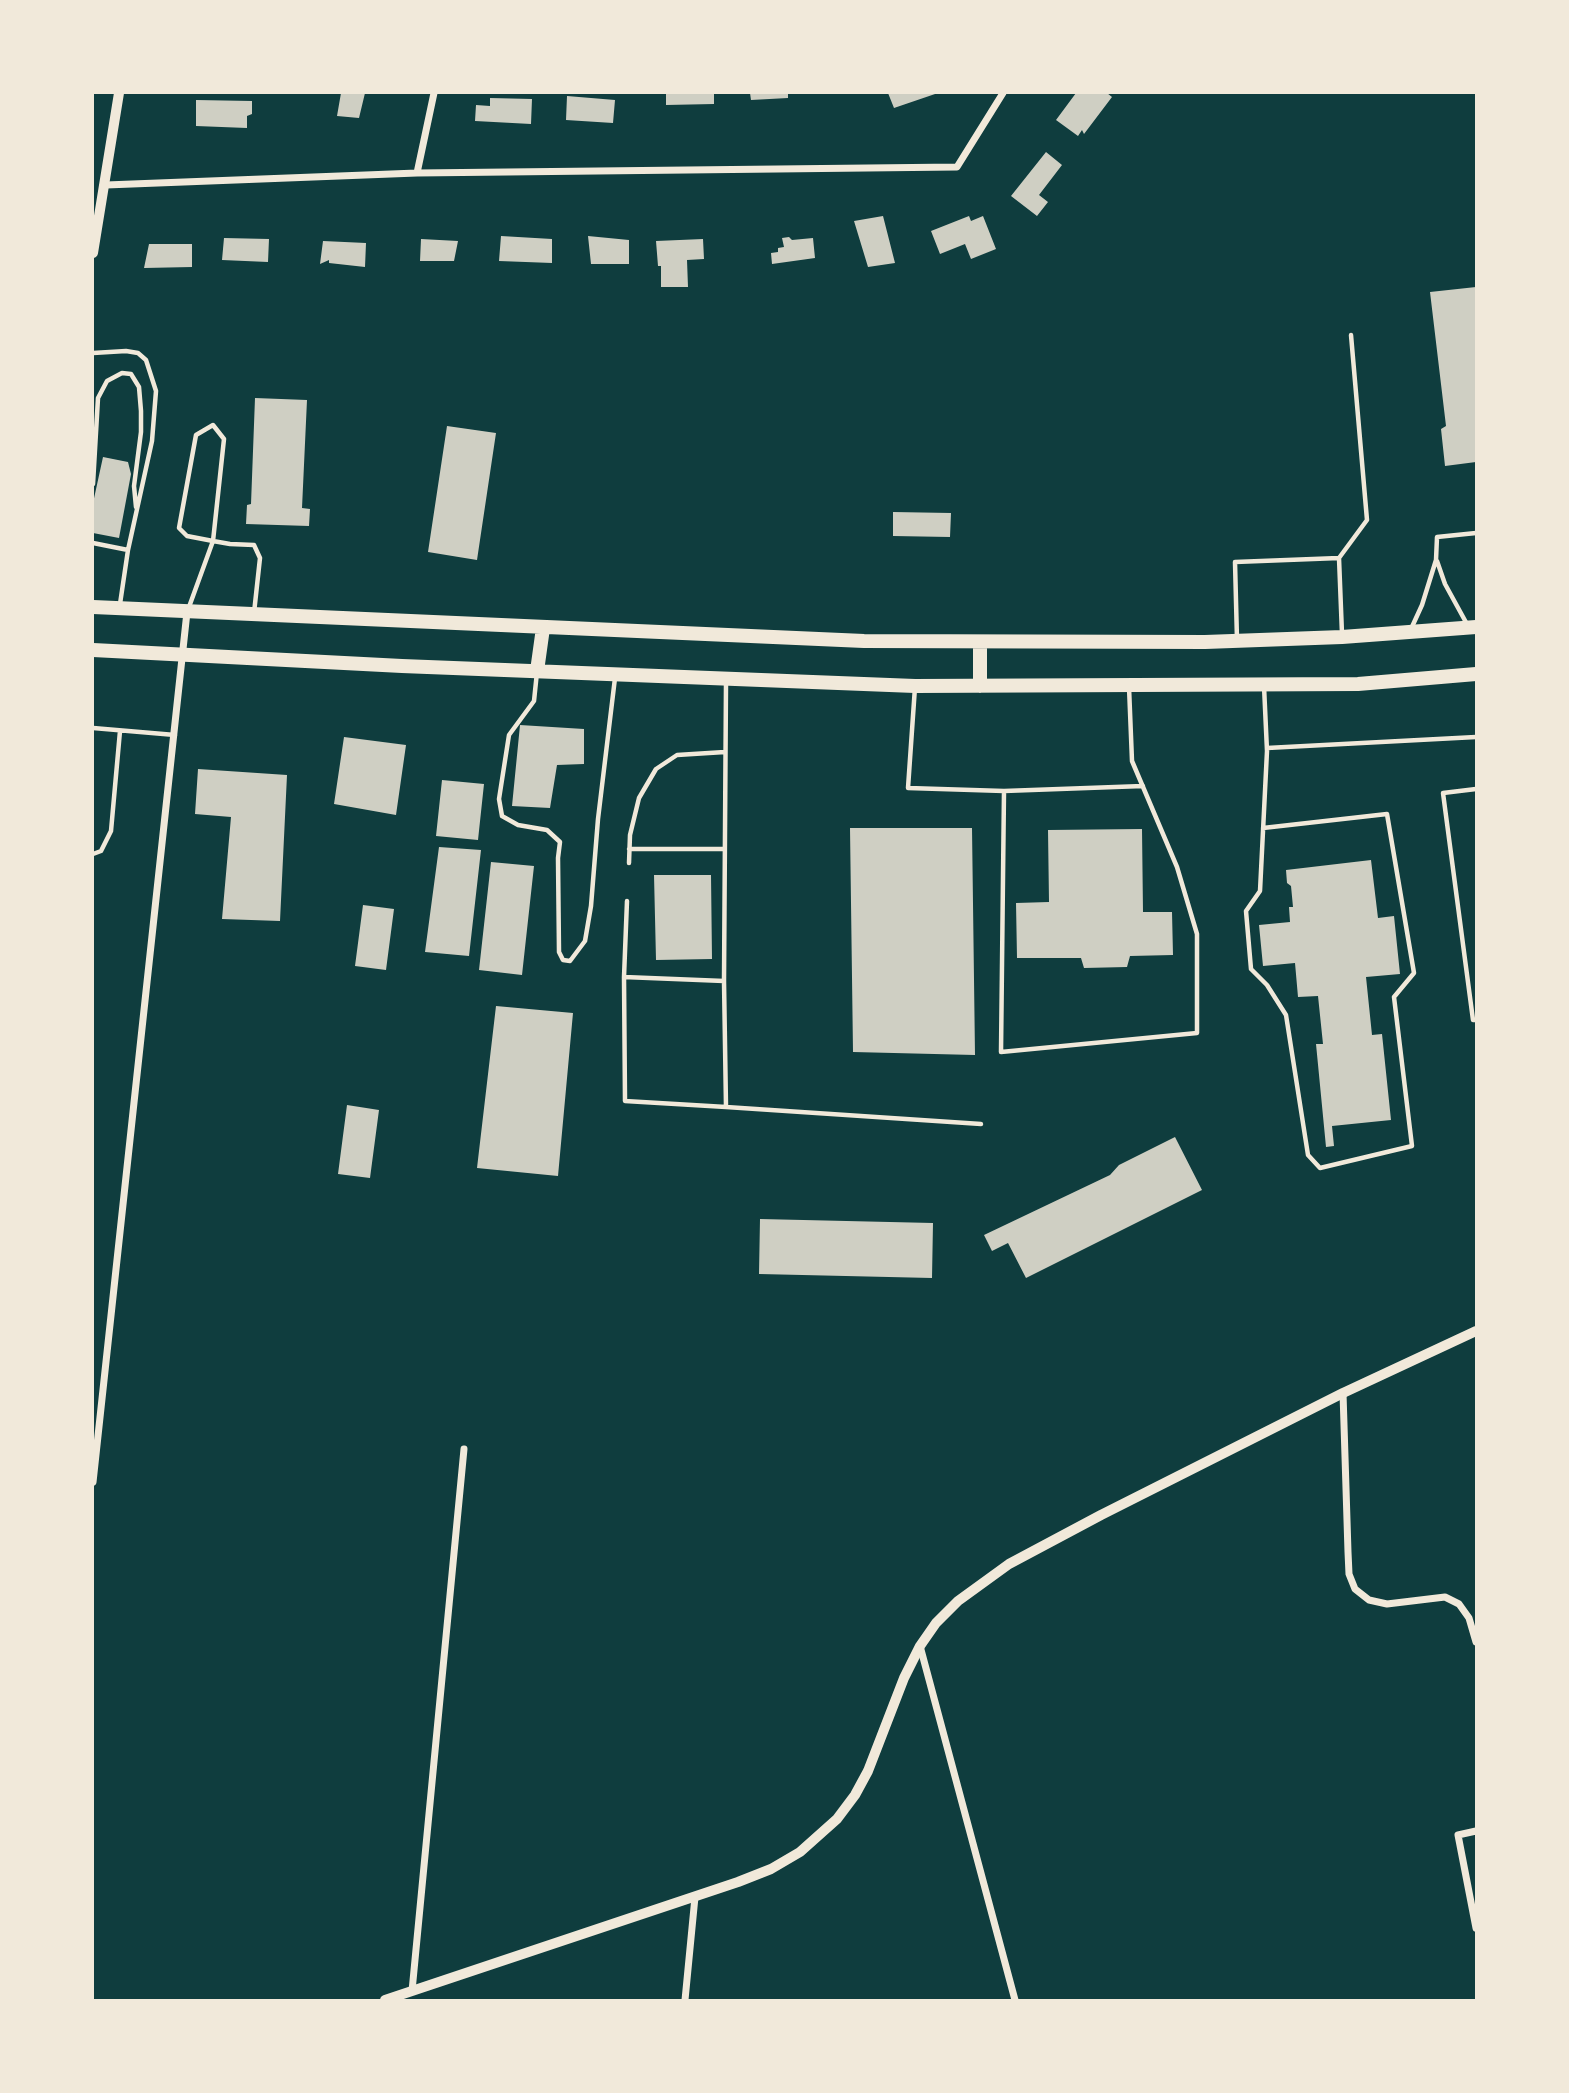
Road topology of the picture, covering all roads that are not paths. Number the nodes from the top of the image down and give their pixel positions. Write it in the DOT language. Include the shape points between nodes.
graph roads {
  1 [pos="119,93"];
  2 [pos="434,93"];
  3 [pos="1003,93"];
  4 [pos="417,173"];
  5 [pos="106,185"];
  6 [pos="93,253"];
  7 [pos="1351,335"];
  8 [pos="93,354"];
  9 [pos="93,484"];
  10 [pos="136,512"];
  11 [pos="1476,533"];
  12 [pos="213,541"];
  13 [pos="93,543"];
  14 [pos="128,550"];
  15 [pos="1339,558"];
  16 [pos="1436,560"];
  17 [pos="93,607"];
  18 [pos="119,608"];
  19 [pos="187,611"];
  20 [pos="253,614"];
  21 [pos="1473,627"];
  22 [pos="543,628"];
  23 [pos="1409,633"];
  24 [pos="1342,637"];
  25 [pos="1237,641"];
  26 [pos="980,642"];
  27 [pos="93,650"];
  28 [pos="184,654"];
  29 [pos="537,671"];
  30 [pos="616,674"];
  31 [pos="1476,674"];
  32 [pos="726,679"];
  33 [pos="1264,685"];
  34 [pos="915,686"];
  35 [pos="980,686"];
  36 [pos="1129,686"];
  37 [pos="93,728"];
  38 [pos="120,731"];
  39 [pos="175,735"];
  40 [pos="1476,737"];
  41 [pos="1267,748"];
  42 [pos="725,752"];
  43 [pos="1143,786"];
  44 [pos="1476,789"];
  45 [pos="1004,791"];
  46 [pos="1263,828"];
  47 [pos="629,849"];
  48 [pos="724,849"];
  49 [pos="93,854"];
  50 [pos="629,863"];
  51 [pos="627,901"];
  52 [pos="624,977"];
  53 [pos="724,981"];
  54 [pos="1476,1020"];
  55 [pos="726,1107"];
  56 [pos="981,1124"];
  57 [pos="1476,1331"];
  58 [pos="1343,1393"];
  59 [pos="464,1450"];
  60 [pos="93,1482"];
  61 [pos="1476,1642"];
  62 [pos="920,1646"];
  63 [pos="1476,1831"];
  64 [pos="695,1898"];
  65 [pos="1476,1928"];
  66 [pos="412,1991"];
  67 [pos="385,2000"];
  68 [pos="685,2000"];
  69 [pos="1015,2000"];
  1 -- 5 [label="street"];
  2 -- 4 [label="street"];
  3 -- 4 [label="street" via="957,166"];
  4 -- 5 [label="street"];
  5 -- 6 [label="street"];
  7 -- 15 [label="lane" via="1367,520"];
  8 -- 10 [label="lane" via="138,353 153,375 152,441"];
  9 -- 10 [label="lane" via="99,398 107,380 131,374 139,387 141,411"];
  10 -- 14 [label="lane"];
  11 -- 16 [label="lane" via="1437,537"];
  12 -- 12 [label="lane" via="224,439 213,425 196,435 179,528 187,536"];
  12 -- 19 [label="lane"];
  12 -- 20 [label="lane" via="254,545 260,558"];
  13 -- 14 [label="lane"];
  14 -- 18 [label="lane"];
  15 -- 24 [label="lane"];
  15 -- 25 [label="lane" via="1235,562"];
  16 -- 21 [label="lane" via="1445,584"];
  16 -- 23 [label="lane"];
  17 -- 18 [label="highway"];
  18 -- 19 [label="highway"];
  19 -- 20 [label="highway"];
  19 -- 28 [label="street"];
  20 -- 22 [label="highway"];
  21 -- 23 [label="highway"];
  22 -- 26 [label="highway"];
  22 -- 29 [label="highway"];
  23 -- 24 [label="highway"];
  24 -- 25 [label="highway"];
  25 -- 26 [label="highway"];
  26 -- 35 [label="highway"];
  27 -- 28 [label="highway"];
  28 -- 29 [label="highway"];
  28 -- 39 [label="street"];
  29 -- 30 [label="highway"];
  29 -- 30 [label="lane" via="534,701 509,734 499,799 502,816 518,825 547,830 561,842 559,952 563,960 570,961 585,941 591,906"];
  30 -- 32 [label="highway"];
  31 -- 33 [label="highway" via="1358,684"];
  32 -- 34 [label="highway"];
  32 -- 42 [label="lane"];
  33 -- 36 [label="highway"];
  33 -- 41 [label="lane"];
  34 -- 35 [label="highway"];
  34 -- 45 [label="lane" via="908,788"];
  35 -- 36 [label="highway"];
  36 -- 43 [label="lane" via="1132,761"];
  37 -- 38 [label="lane"];
  38 -- 39 [label="lane"];
  38 -- 49 [label="lane" via="111,831 101,851"];
  39 -- 60 [label="street"];
  40 -- 41 [label="lane"];
  41 -- 46 [label="lane"];
  42 -- 47 [label="lane" via="677,755 656,769 639,798"];
  42 -- 48 [label="lane"];
  43 -- 45 [label="lane"];
  43 -- 45 [label="lane" via="1177,867 1197,934 1197,1033 1001,1052"];
  44 -- 54 [label="lane" via="1443,793"];
  46 -- 46 [label="lane" via="1260,891 1246,911 1251,969 1286,1015 1308,1155 1320,1168 1412,1146 1394,997 1414,973 1387,814"];
  47 -- 48 [label="lane"];
  47 -- 50 [label="lane"];
  48 -- 53 [label="lane"];
  51 -- 52 [label="lane"];
  52 -- 53 [label="lane"];
  52 -- 55 [label="lane" via="625,1101"];
  53 -- 55 [label="lane"];
  55 -- 56 [label="lane"];
  57 -- 58 [label="street"];
  58 -- 61 [label="street" via="1349,1574 1355,1589 1369,1600 1387,1604 1445,1597 1459,1604 1469,1618"];
  58 -- 62 [label="street" via="1009,1564 958,1601"];
  59 -- 66 [label="street"];
  62 -- 64 [label="street" via="868,1772 837,1819 800,1852 771,1869"];
  62 -- 69 [label="street"];
  63 -- 65 [label="street" via="1458,1835"];
  64 -- 66 [label="street"];
  64 -- 68 [label="street"];
  66 -- 67 [label="street"];
}
